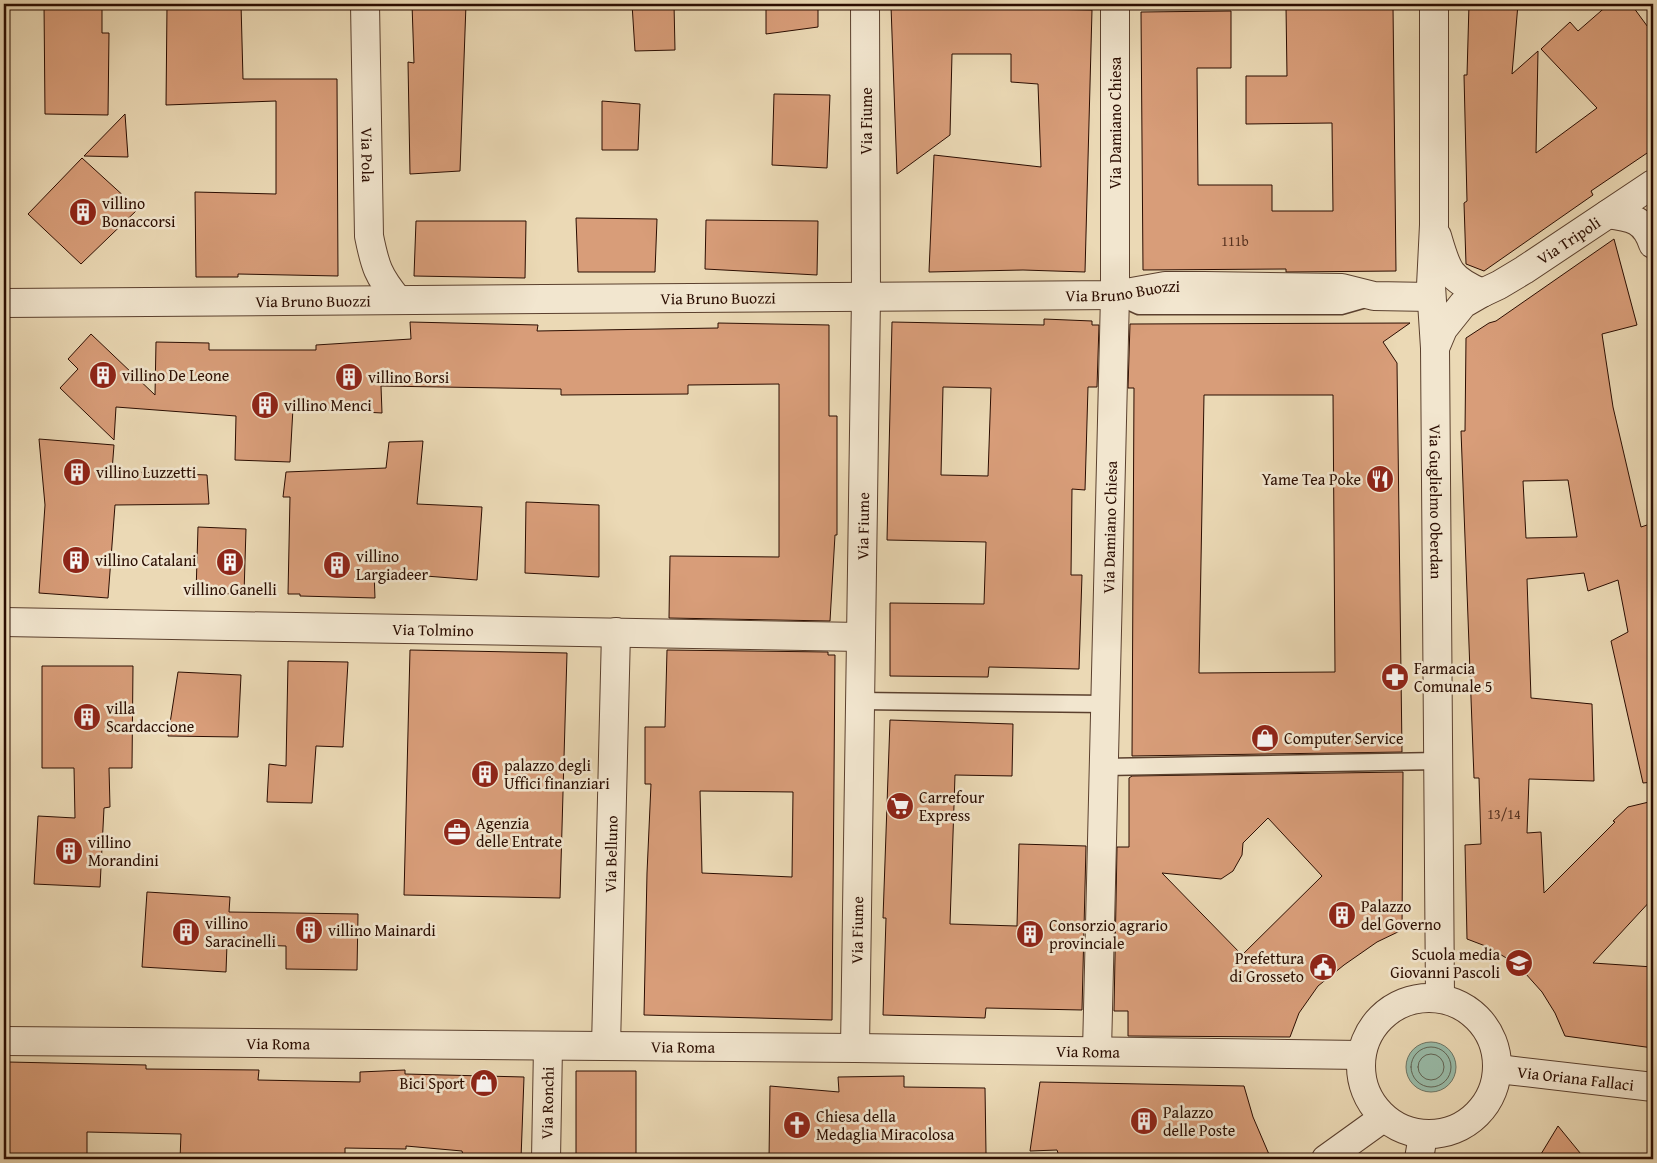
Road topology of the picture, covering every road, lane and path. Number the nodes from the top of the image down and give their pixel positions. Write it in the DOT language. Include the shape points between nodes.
graph roads {
  1 [pos="365,4"];
  2 [pos="865,4"];
  3 [pos="1115,4"];
  4 [pos="1434,4"];
  5 [pos="1653,184"];
  6 [pos="1608,214"];
  7 [pos="1434,225"];
  8 [pos="1653,244"];
  9 [pos="1482,292"];
  10 [pos="1115,295"];
  11 [pos="866,296"];
  12 [pos="1274,297"];
  13 [pos="1431,297"];
  14 [pos="398,300"];
  15 [pos="4,303"];
  16 [pos="1435,348"];
  17 [pos="4,622"];
  18 [pos="616,632"];
  19 [pos="861,637"];
  20 [pos="860,701"];
  21 [pos="1106,704"];
  22 [pos="1439,761"];
  23 [pos="1104,767"];
  24 [pos="1440,998"];
  25 [pos="4,1042"];
  26 [pos="548,1046"];
  27 [pos="606,1046"];
  28 [pos="855,1048"];
  29 [pos="1097,1051"];
  30 [pos="1361,1055"];
  31 [pos="1498,1069"];
  32 [pos="1653,1087"];
  33 [pos="1383,1118"];
  34 [pos="1421,1147"];
  35 [pos="546,1159"];
  36 [pos="1326,1159"];
  1 -- 14 [label="street, Via Pola" via="369,236 374,262 383,281"];
  2 -- 11 [label="street, Via Fiume"];
  3 -- 10 [label="street, Via Damiano Chiesa"];
  4 -- 7 [label="street, Via Guglielmo Oberdan"];
  5 -- 6 [label="street, Via Tripoli"];
  6 -- 8 [label="street" via="1635,220 1644,226"];
  6 -- 9 [label="street, Via Tripoli" via="1499,285"];
  7 -- 9 [label="street" via="1445,262 1453,276 1461,284"];
  7 -- 13 [label="street, Via Guglielmo Oberdan"];
  9 -- 16 [label="street, Via Tripoli" via="1451,316"];
  10 -- 11 [label="street, Via Bruno Buozzi"];
  10 -- 12 [label="street, Via Bruno Buozzi" via="1165,286"];
  10 -- 12 [label="lane" via="1139,306 1202,306"];
  10 -- 21 [label="street, Via Damiano Chiesa"];
  11 -- 14 [label="street, Via Bruno Buozzi"];
  11 -- 19 [label="street, Via Fiume"];
  12 -- 13 [label="street, Via Bruno Buozzi" via="1342,288 1374,296"];
  13 -- 16 [label="street, Via Guglielmo Oberdan"];
  14 -- 15 [label="street, Via Bruno Buozzi"];
  16 -- 22 [label="street, Via Guglielmo Oberdan"];
  17 -- 18 [label="street, Via Tolmino"];
  18 -- 19 [label="street, Via Tolmino"];
  18 -- 27 [label="street, Via Belluno"];
  19 -- 20 [label="street, Via Fiume"];
  20 -- 21 [label="lane"];
  20 -- 28 [label="street, Via Fiume"];
  21 -- 23 [label="street, Via Damiano Chiesa"];
  22 -- 23 [label="lane"];
  22 -- 24 [label="street, Via Guglielmo Oberdan"];
  23 -- 29 [label="street, Via Damiano Chiesa"];
  24 -- 30 [label="street" via="1418,998 1398,1005 1381,1017 1368,1034"];
  24 -- 31 [label="street" via="1456,1002 1483,1022 1497,1052"];
  25 -- 26 [label="street, Via Roma"];
  26 -- 27 [label="street, Via Roma"];
  26 -- 35 [label="street, Via Ronchi"];
  27 -- 28 [label="street, Via Roma"];
  28 -- 29 [label="street, Via Roma"];
  29 -- 30 [label="street, Via Roma"];
  30 -- 33 [label="street" via="1362,1078 1369,1100"];
  31 -- 32 [label="street, Via Oriana Fallaci"];
  31 -- 34 [label="street" via="1493,1090 1482,1110 1466,1124"];
  33 -- 34 [label="street"];
  33 -- 36 [label="street"];
}
